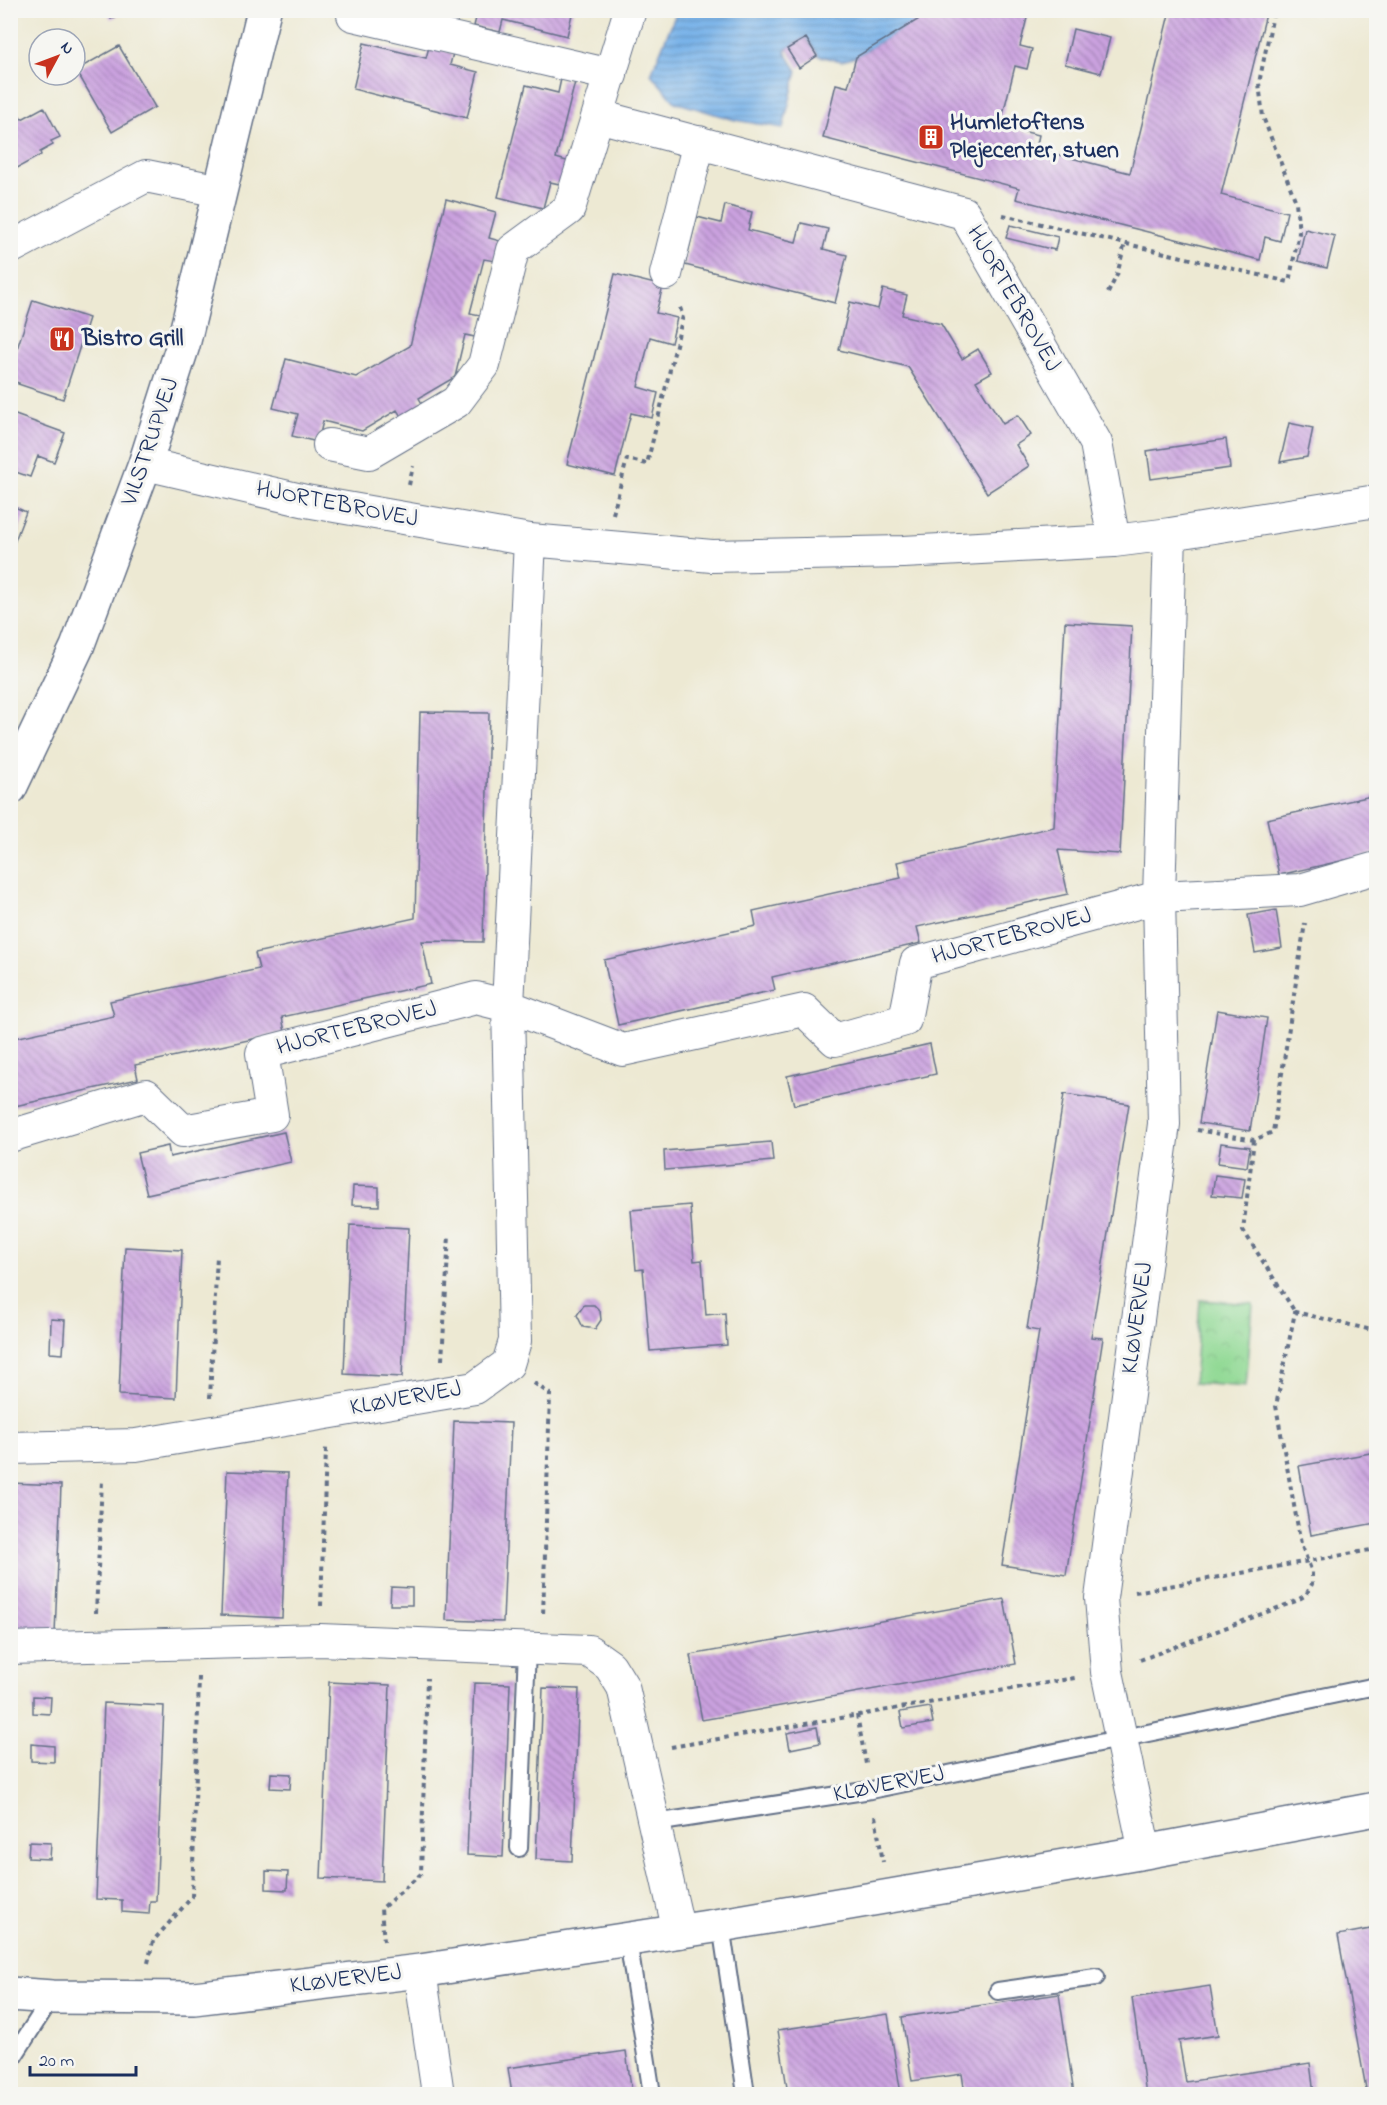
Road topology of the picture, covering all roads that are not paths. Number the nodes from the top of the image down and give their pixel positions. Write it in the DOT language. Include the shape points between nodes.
graph roads {
  1 [pos="264,10"];
  2 [pos="630,10"];
  3 [pos="353,15"];
  4 [pos="610,75"];
  5 [pos="598,116"];
  6 [pos="699,142"];
  7 [pos="220,191"];
  8 [pos="10,248"];
  9 [pos="666,274"];
  10 [pos="329,445"];
  11 [pos="145,464"];
  12 [pos="1377,501"];
  13 [pos="1170,534"];
  14 [pos="530,540"];
  15 [pos="1114,541"];
  16 [pos="13,775"];
  17 [pos="1377,868"];
  18 [pos="1159,897"];
  19 [pos="508,1006"];
  20 [pos="10,1136"];
  21 [pos="10,1448"];
  22 [pos="10,1648"];
  23 [pos="534,1649"];
  24 [pos="1377,1686"];
  25 [pos="1122,1738"];
  26 [pos="1377,1809"];
  27 [pos="655,1823"];
  28 [pos="519,1848"];
  29 [pos="1145,1852"];
  30 [pos="721,1925"];
  31 [pos="679,1932"];
  32 [pos="628,1940"];
  33 [pos="420,1971"];
  34 [pos="1096,1977"];
  35 [pos="998,1991"];
  36 [pos="10,1994"];
  37 [pos="52,1997"];
  38 [pos="10,2062"];
  39 [pos="438,2094"];
  40 [pos="652,2094"];
  41 [pos="746,2094"];
  1 -- 7 [label="street, VILSTRUPVEJ"];
  2 -- 4 [label="street"];
  3 -- 4 [label="street"];
  4 -- 5 [label="street"];
  5 -- 6 [label="street, HJORTEBROVEJ"];
  5 -- 10 [label="street" via="568,209 513,250 484,365 456,402 369,453"];
  6 -- 9 [label="street"];
  6 -- 15 [label="street, HJORTEBROVEJ" via="963,213 1096,443"];
  7 -- 8 [label="street" via="146,176"];
  7 -- 11 [label="street, VILSTRUPVEJ" via="183,345"];
  11 -- 14 [label="street, HJORTEBROVEJ" via="306,501"];
  11 -- 16 [label="street, VILSTRUPVEJ" via="77,647"];
  12 -- 13 [label="street, HJORTEBROVEJ"];
  13 -- 15 [label="street, HJORTEBROVEJ"];
  13 -- 18 [label="street"];
  14 -- 15 [label="street, HJORTEBROVEJ" via="712,556 903,552"];
  14 -- 19 [label="street"];
  17 -- 18 [label="street, HJORTEBROVEJ" via="1300,890"];
  18 -- 19 [label="street, HJORTEBROVEJ" via="916,963 905,1020 835,1040 804,1010 623,1050"];
  18 -- 25 [label="street, KLØVERVEJ" via="1164,1124 1101,1598 1107,1672"];
  19 -- 20 [label="street, HJORTEBROVEJ" via="476,998 262,1053 272,1115 183,1131 146,1095"];
  19 -- 21 [label="street, KLØVERVEJ" via="515,1341 508,1364 475,1388 440,1394 136,1445"];
  22 -- 23 [label="street" via="320,1640"];
  23 -- 27 [label="street" via="589,1652 610,1666 622,1687"];
  23 -- 28 [label="lane"];
  24 -- 25 [label="lane, KLØVERVEJ"];
  25 -- 27 [label="lane, KLØVERVEJ" via="871,1790"];
  25 -- 29 [label="street, KLØVERVEJ"];
  26 -- 29 [label="street, KLØVERVEJ"];
  27 -- 31 [label="street"];
  29 -- 30 [label="street, KLØVERVEJ"];
  30 -- 31 [label="street, KLØVERVEJ"];
  30 -- 41 [label="lane"];
  31 -- 32 [label="street, KLØVERVEJ"];
  32 -- 33 [label="street, KLØVERVEJ"];
  32 -- 40 [label="lane"];
  33 -- 37 [label="street, KLØVERVEJ" via="194,1998"];
  33 -- 39 [label="street"];
  34 -- 35 [label="lane"];
  36 -- 37 [label="street, KLØVERVEJ"];
  37 -- 38 [label="lane"];
}
